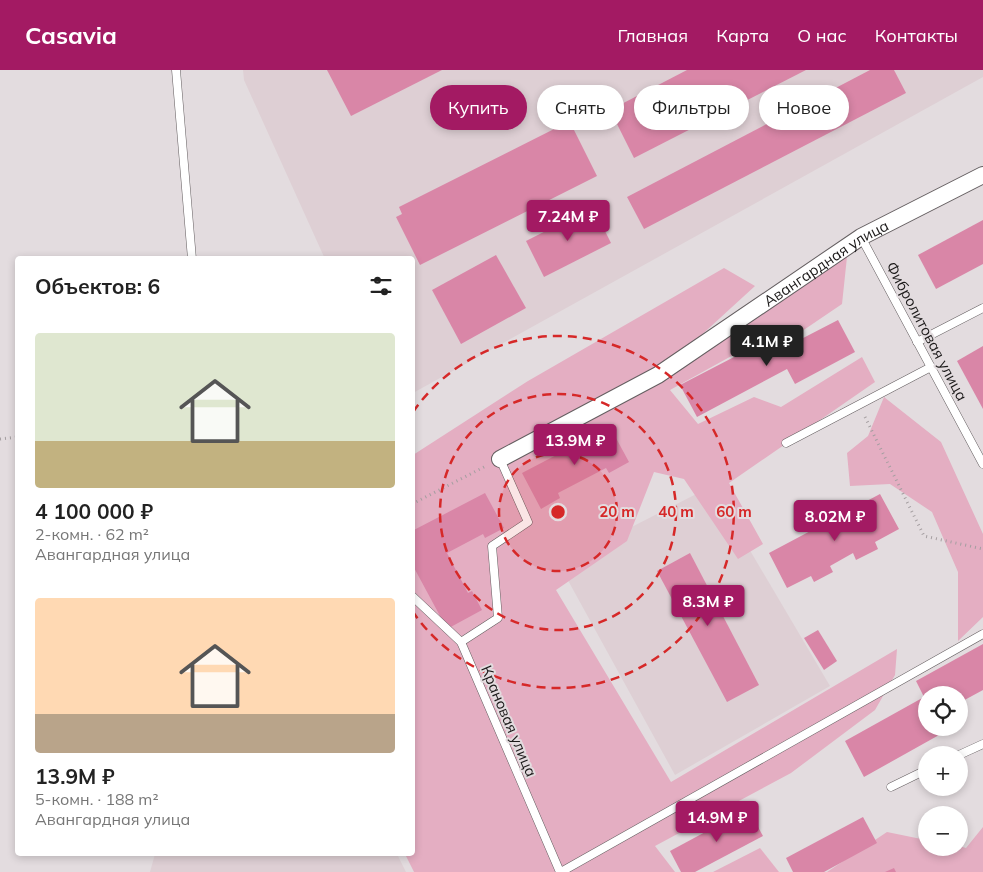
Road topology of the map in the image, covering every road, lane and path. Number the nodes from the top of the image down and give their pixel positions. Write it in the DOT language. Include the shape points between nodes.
graph roads {
  1 [pos="176,70"];
  2 [pos="983,175"];
  3 [pos="860,237"];
  4 [pos="192,256"];
  5 [pos="983,308"];
  6 [pos="917,342"];
  7 [pos="931,367"];
  8 [pos="859,405"];
  9 [pos="15,437"];
  10 [pos="0,439"];
  11 [pos="786,443"];
  12 [pos="500,459"];
  13 [pos="983,464"];
  14 [pos="415,502"];
  15 [pos="983,549"];
  16 [pos="415,599"];
  17 [pos="983,634"];
  18 [pos="461,642"];
  19 [pos="983,744"];
  20 [pos="968,751"];
  21 [pos="918,774"];
  22 [pos="890,787"];
  23 [pos="560,872"];
  1 -- 4 [label="lane"];
  2 -- 3 [label="street, Авангардная улица"];
  3 -- 6 [label="lane, Фибролитовая улица"];
  3 -- 12 [label="street, Авангардная улица" via="658,376"];
  5 -- 6 [label="lane"];
  6 -- 7 [label="lane, Фибролитовая улица"];
  7 -- 8 [label="lane"];
  7 -- 13 [label="lane, Фибролитовая улица"];
  8 -- 11 [label="lane"];
  8 -- 15 [label="path" via="924,536"];
  9 -- 10 [label="path"];
  12 -- 14 [label="path"];
  12 -- 18 [label="lane" via="528,522 492,546 498,618"];
  16 -- 18 [label="lane, Крановая улица"];
  17 -- 23 [label="lane"];
  18 -- 23 [label="lane, Крановая улица"];
  19 -- 20 [label="lane"];
  21 -- 22 [label="lane"];
}
